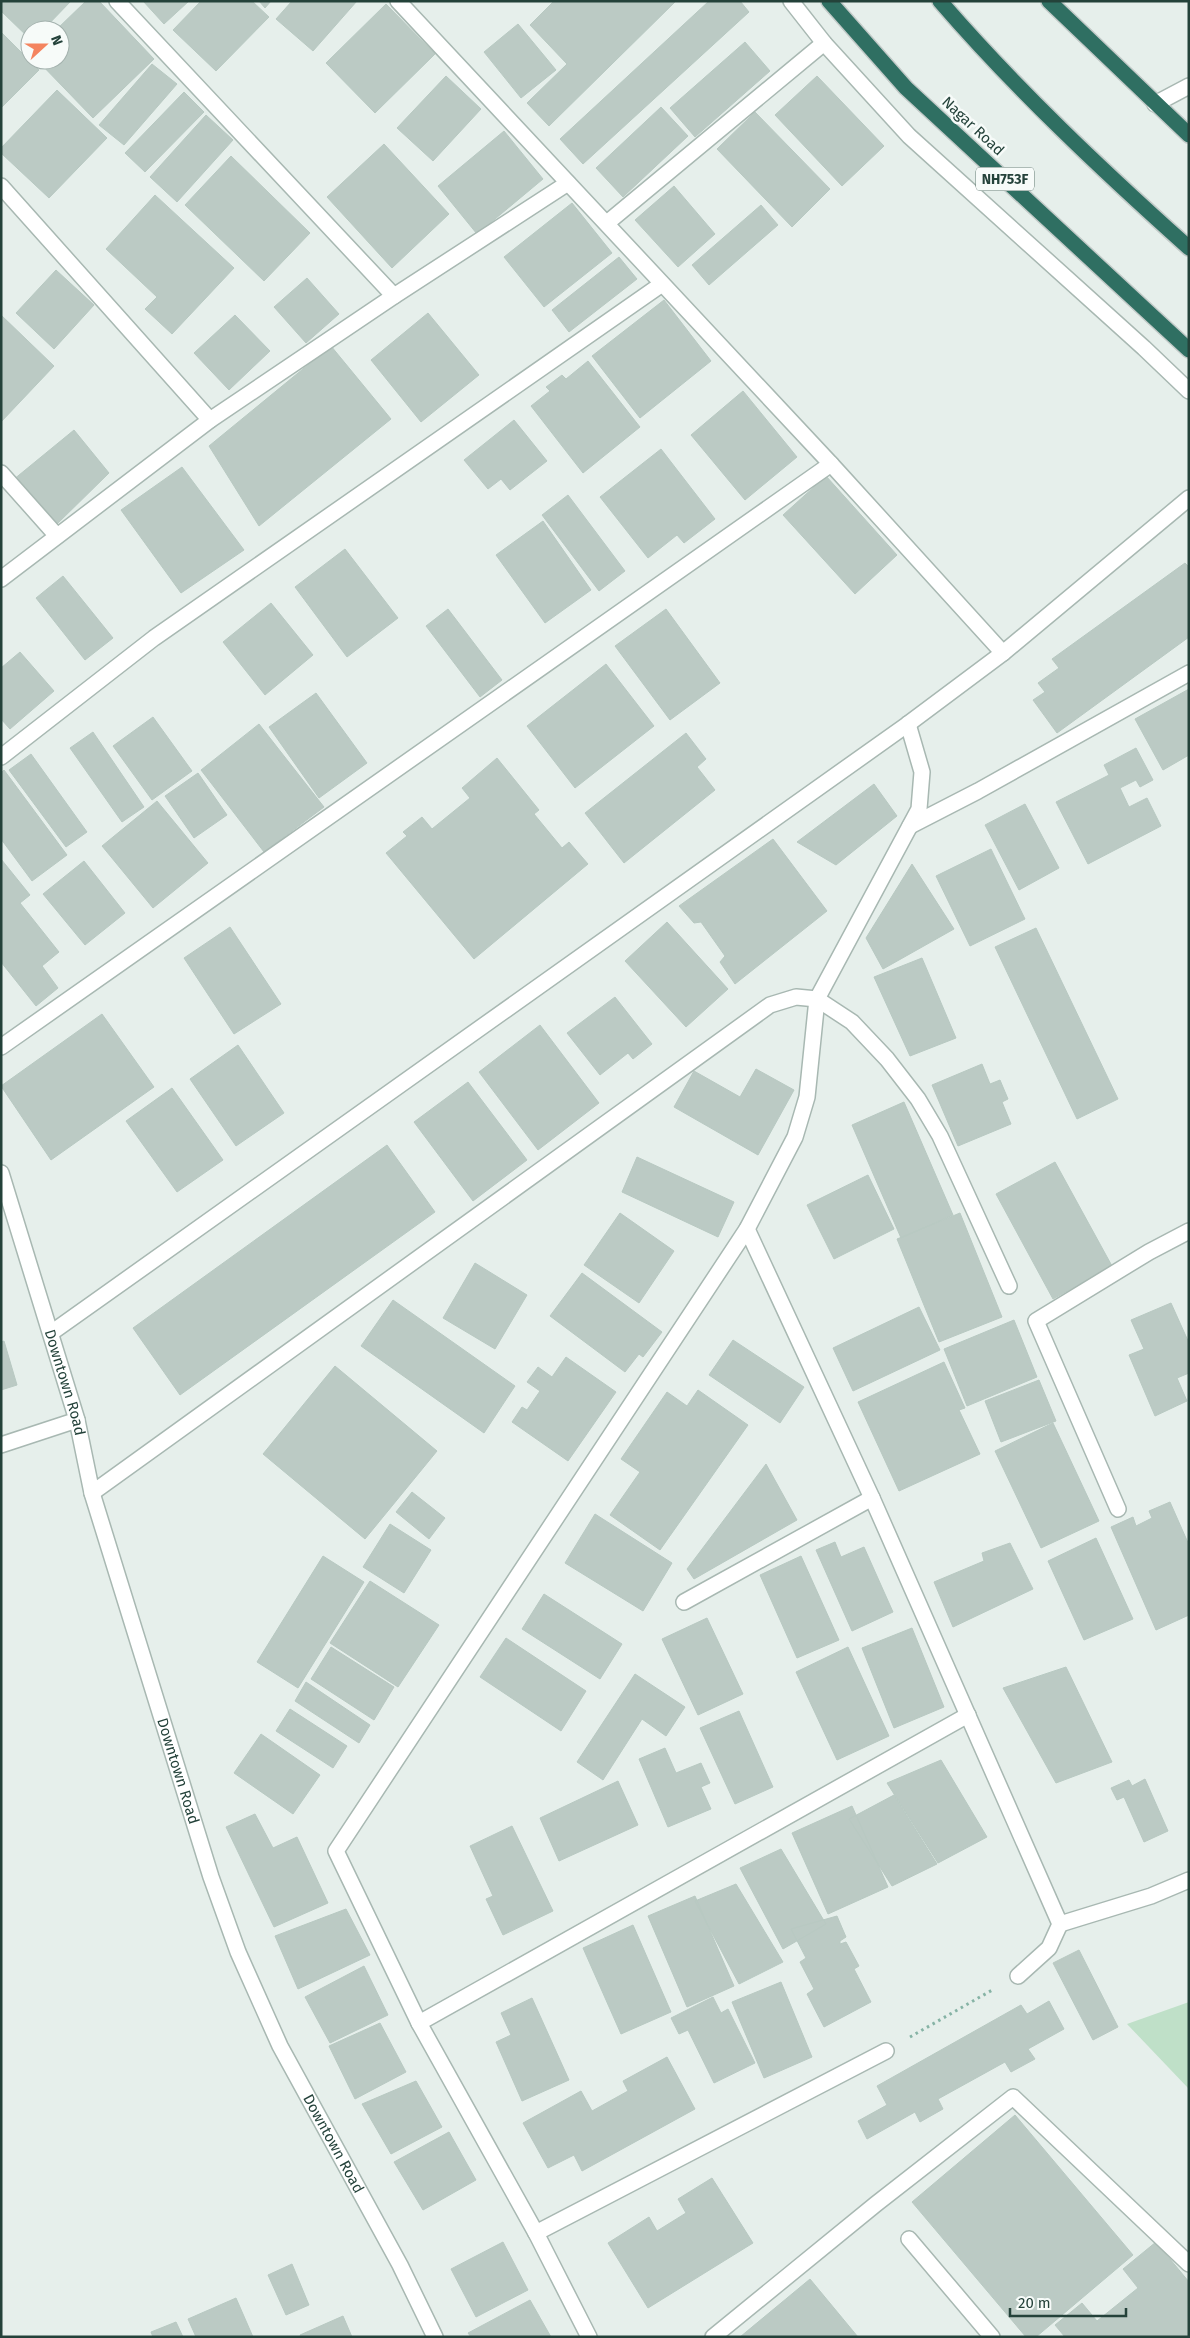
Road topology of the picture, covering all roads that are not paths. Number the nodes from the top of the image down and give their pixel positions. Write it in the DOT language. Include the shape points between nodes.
graph roads {
  1 [pos="117,1"];
  2 [pos="398,1"];
  3 [pos="791,1"];
  4 [pos="829,1"];
  5 [pos="940,1"];
  6 [pos="1049,1"];
  7 [pos="824,43"];
  8 [pos="1189,86"];
  9 [pos="1155,104"];
  10 [pos="1189,135"];
  11 [pos="568,183"];
  12 [pos="1,186"];
  13 [pos="606,223"];
  14 [pos="1189,248"];
  15 [pos="662,284"];
  16 [pos="394,296"];
  17 [pos="1189,350"];
  18 [pos="1189,391"];
  19 [pos="210,420"];
  20 [pos="831,464"];
  21 [pos="1,473"];
  22 [pos="1189,498"];
  23 [pos="57,536"];
  24 [pos="1,579"];
  25 [pos="1003,653"];
  26 [pos="1189,673"];
  27 [pos="908,724"];
  28 [pos="1,757"];
  29 [pos="910,826"];
  30 [pos="817,999"];
  31 [pos="1,1047"];
  32 [pos="1,1173"];
  33 [pos="747,1229"];
  34 [pos="1189,1231"];
  35 [pos="1009,1286"];
  36 [pos="51,1333"];
  37 [pos="77,1420"];
  38 [pos="1,1445"];
  39 [pos="92,1493"];
  40 [pos="872,1498"];
  41 [pos="1118,1509"];
  42 [pos="684,1602"];
  43 [pos="968,1715"];
  44 [pos="1189,1880"];
  45 [pos="1060,1924"];
  46 [pos="1018,1976"];
  47 [pos="419,2023"];
  48 [pos="886,2051"];
  49 [pos="536,2233"];
  50 [pos="908,2239"];
  51 [pos="1189,2264"];
  52 [pos="984,2334"];
  53 [pos="435,2337"];
  54 [pos="589,2337"];
  55 [pos="713,2337"];
  1 -- 16 [label="street"];
  2 -- 11 [label="street"];
  3 -- 7 [label="street"];
  4 -- 17 [label="highway, Nagar Road / NH753F" via="906,88"];
  5 -- 14 [label="highway" via="973,39 1112,179"];
  6 -- 9 [label="highway"];
  7 -- 13 [label="street"];
  7 -- 18 [label="street" via="909,136"];
  8 -- 9 [label="street"];
  9 -- 10 [label="highway"];
  11 -- 13 [label="street"];
  11 -- 16 [label="street"];
  12 -- 19 [label="street"];
  13 -- 15 [label="street"];
  15 -- 20 [label="street"];
  15 -- 28 [label="street" via="154,638"];
  16 -- 19 [label="street"];
  19 -- 23 [label="street"];
  20 -- 25 [label="street"];
  20 -- 31 [label="street"];
  21 -- 23 [label="street"];
  22 -- 25 [label="street"];
  23 -- 24 [label="street"];
  25 -- 27 [label="street"];
  26 -- 29 [label="street"];
  27 -- 29 [label="street" via="922,772 919,809"];
  27 -- 36 [label="street"];
  29 -- 30 [label="street"];
  30 -- 33 [label="street" via="807,1097 795,1137"];
  30 -- 35 [label="street" via="852,1022 918,1098 940,1136"];
  30 -- 39 [label="street" via="796,997 770,1005"];
  32 -- 36 [label="street, Downtown Road"];
  33 -- 40 [label="street"];
  33 -- 47 [label="street" via="336,1851"];
  34 -- 41 [label="street" via="1036,1320"];
  36 -- 37 [label="street, Downtown Road"];
  37 -- 38 [label="street"];
  37 -- 39 [label="street, Downtown Road"];
  39 -- 53 [label="street, Downtown Road" via="211,1877 238,1952 280,2046 400,2265"];
  40 -- 42 [label="street"];
  40 -- 43 [label="street"];
  43 -- 45 [label="street"];
  43 -- 47 [label="street"];
  44 -- 45 [label="street" via="1151,1896"];
  45 -- 46 [label="street" via="1049,1948"];
  47 -- 49 [label="street"];
  48 -- 49 [label="street"];
  49 -- 54 [label="street"];
  50 -- 52 [label="street"];
  51 -- 55 [label="street" via="1013,2097"];
}
